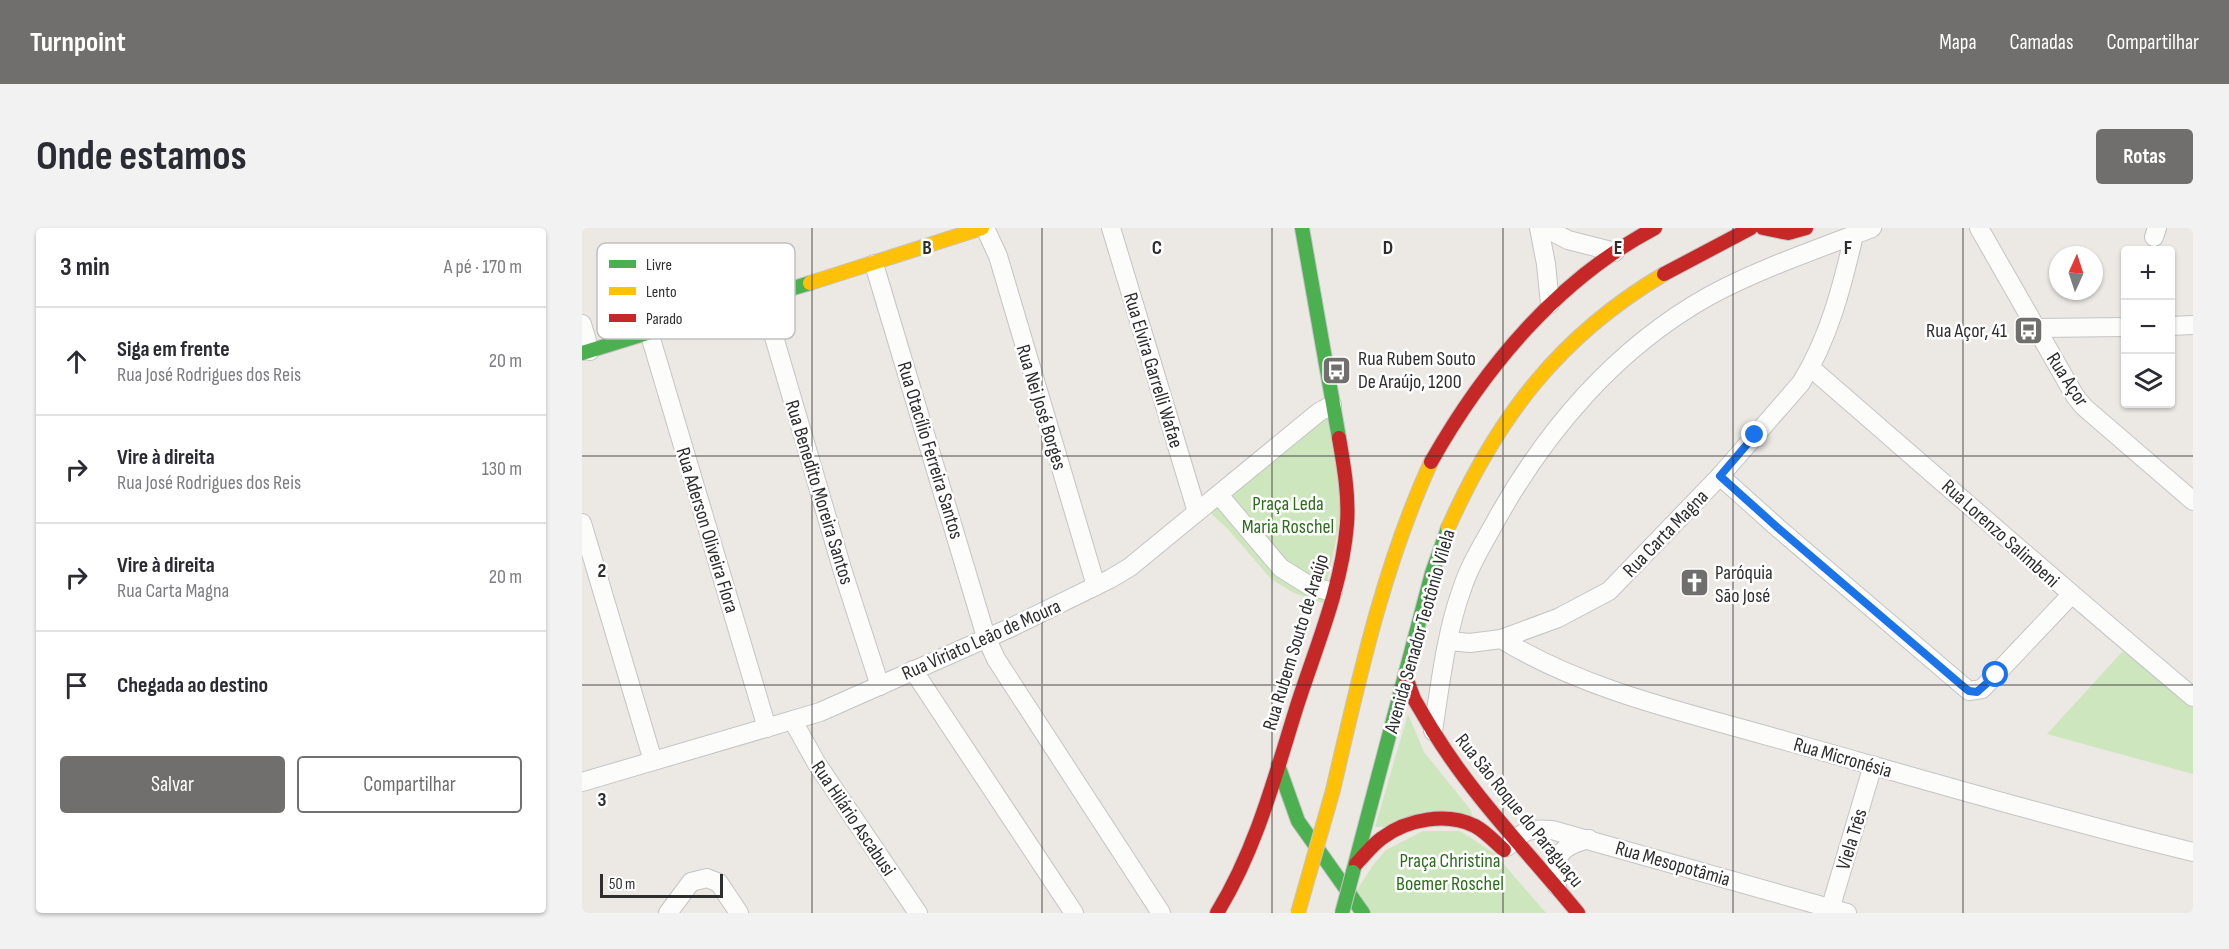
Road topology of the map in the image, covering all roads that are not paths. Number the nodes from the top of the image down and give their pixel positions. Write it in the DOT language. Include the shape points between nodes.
graph roads {
  1 [pos="983,228"];
  2 [pos="1111,228"];
  3 [pos="1302,228"];
  4 [pos="1539,228"];
  5 [pos="1545,228"];
  6 [pos="1655,228"];
  7 [pos="1751,228"];
  8 [pos="1763,228"];
  9 [pos="1806,228"];
  10 [pos="1872,228"];
  11 [pos="1979,228"];
  12 [pos="931,235"];
  13 [pos="1854,235"];
  14 [pos="1615,252"];
  15 [pos="874,264"];
  16 [pos="795,287"];
  17 [pos="1550,304"];
  18 [pos="582,324"];
  19 [pos="2193,325"];
  20 [pos="2175,326"];
  21 [pos="2121,327"];
  22 [pos="2037,328"];
  23 [pos="627,339"];
  24 [pos="651,339"];
  25 [pos="775,339"];
  26 [pos="586,352"];
  27 [pos="1811,368"];
  28 [pos="1332,405"];
  29 [pos="1720,476"];
  30 [pos="1219,495"];
  31 [pos="2193,501"];
  32 [pos="1197,512"];
  33 [pos="582,523"];
  34 [pos="1096,586"];
  35 [pos="1333,592"];
  36 [pos="2071,595"];
  37 [pos="986,637"];
  38 [pos="1501,639"];
  39 [pos="1449,641"];
  40 [pos="913,670"];
  41 [pos="1405,675"];
  42 [pos="880,686"];
  43 [pos="2193,697"];
  44 [pos="793,721"];
  45 [pos="767,728"];
  46 [pos="1433,731"];
  47 [pos="653,760"];
  48 [pos="1278,765"];
  49 [pos="1873,765"];
  50 [pos="582,782"];
  51 [pos="1264,810"];
  52 [pos="1298,821"];
  53 [pos="1590,839"];
  54 [pos="1510,849"];
  55 [pos="2193,852"];
  56 [pos="1354,868"];
  57 [pos="1557,886"];
  58 [pos="1835,911"];
  59 [pos="668,913"];
  60 [pos="739,913"];
  61 [pos="918,913"];
  62 [pos="1074,913"];
  63 [pos="1161,913"];
  64 [pos="1217,913"];
  65 [pos="1298,913"];
  66 [pos="1342,913"];
  67 [pos="1363,913"];
  68 [pos="1578,913"];
  1 -- 12 [label="main road"];
  1 -- 34 [label="street, Rua Nei José Borges" via="998,256"];
  2 -- 32 [label="street, Rua Elvira Garrelli Wafae"];
  3 -- 28 [label="main road, Rua Rubem Souto de Araújo"];
  4 -- 17 [label="street"];
  5 -- 14 [label="street" via="1568,240"];
  6 -- 14 [label="main road"];
  7 -- 41 [label="main road, Avenida Senador Teotônio Vilela" via="1676,265 1629,295 1558,356 1522,397 1488,448 1444,537"];
  8 -- 9 [label="main road" via="1788,233"];
  10 -- 13 [label="street, Avenida Senador Teotônio Vilela"];
  11 -- 22 [label="street, Rua Açor"];
  12 -- 15 [label="main road"];
  13 -- 27 [label="street, Rua Carta Magna" via="1840,295"];
  13 -- 39 [label="street, Avenida Senador Teotônio Vilela" via="1707,297 1641,341 1601,379 1560,422 1501,511 1462,589"];
  14 -- 17 [label="main road"];
  15 -- 16 [label="main road"];
  15 -- 37 [label="street, Rua Otacílio Ferreira Santos"];
  17 -- 65 [label="main road, bridge" via="1474,391 1453,422 1419,489 1387,572"];
  18 -- 26 [label="street"];
  19 -- 20 [label="street"];
  21 -- 22 [label="street"];
  22 -- 31 [label="street, Rua Açor" via="2084,407"];
  23 -- 26 [label="main road"];
  24 -- 45 [label="street, Rua Aderson Oliveira Flora"];
  25 -- 42 [label="street, Rua Benedito Moreira Santos"];
  27 -- 29 [label="street, Rua Carta Magna"];
  27 -- 36 [label="street, Rua Lorenzo Salimbeni"];
  28 -- 30 [label="street, Rua Viriato Leão de Moura"];
  28 -- 35 [label="main road, Rua Rubem Souto de Araújo" via="1348,507 1346,537"];
  29 -- 36 [label="street" via="1969,691 1982,689"];
  29 -- 38 [label="street, Rua Carta Magna" via="1609,591 1558,618"];
  30 -- 32 [label="street, Rua Viriato Leão de Moura"];
  30 -- 35 [label="street" via="1281,568 1310,586"];
  32 -- 34 [label="street, Rua Viriato Leão de Moura" via="1130,567"];
  33 -- 47 [label="street"];
  34 -- 37 [label="street, Rua Viriato Leão de Moura"];
  35 -- 48 [label="main road, Rua Rubem Souto de Araújo"];
  36 -- 43 [label="street, Rua Lorenzo Salimbeni"];
  37 -- 40 [label="street, Rua Viriato Leão de Moura"];
  37 -- 63 [label="street, Rua Otacílio Ferreira Santos" via="996,659"];
  38 -- 39 [label="street, Rua Carta Magna"];
  38 -- 49 [label="street, Rua Micronésia" via="1623,695"];
  39 -- 46 [label="street, Avenida Senador Teotônio Vilela"];
  40 -- 42 [label="street, Rua Viriato Leão de Moura"];
  40 -- 62 [label="street"];
  41 -- 46 [label="main road, Rua São Roque do Paraguaçu"];
  41 -- 56 [label="main road, Avenida Senador Teotônio Vilela"];
  42 -- 44 [label="street, Rua Viriato Leão de Moura"];
  44 -- 45 [label="street, Rua Viriato Leão de Moura"];
  44 -- 61 [label="street, Rua Hilário Ascabusi" via="817,765"];
  45 -- 47 [label="street, Rua Viriato Leão de Moura"];
  46 -- 54 [label="main road, Rua São Roque do Paraguaçu" via="1494,816"];
  47 -- 50 [label="street, Rua Viriato Leão de Moura"];
  48 -- 51 [label="main road, Rua Rubem Souto de Araújo"];
  48 -- 52 [label="main road"];
  49 -- 55 [label="street, Rua Micronésia"];
  49 -- 58 [label="street, Viela Três"];
  51 -- 52 [label="main road"];
  51 -- 64 [label="main road, Rua Rubem Souto de Araújo" via="1235,884"];
  52 -- 67 [label="main road"];
  53 -- 54 [label="street, Rua Mesopotâmia" via="1537,828 1522,832"];
  53 -- 57 [label="street" via="1560,852"];
  53 -- 58 [label="street, Rua Mesopotâmia"];
  54 -- 56 [label="main road" via="1470,824 1436,819 1387,834"];
  54 -- 57 [label="main road, Rua São Roque do Paraguaçu"];
  56 -- 66 [label="main road, Avenida Senador Teotônio Vilela, bridge"];
  57 -- 68 [label="main road, Rua São Roque do Paraguaçu"];
  59 -- 60 [label="street" via="691,882 707,878 719,883"];
}
